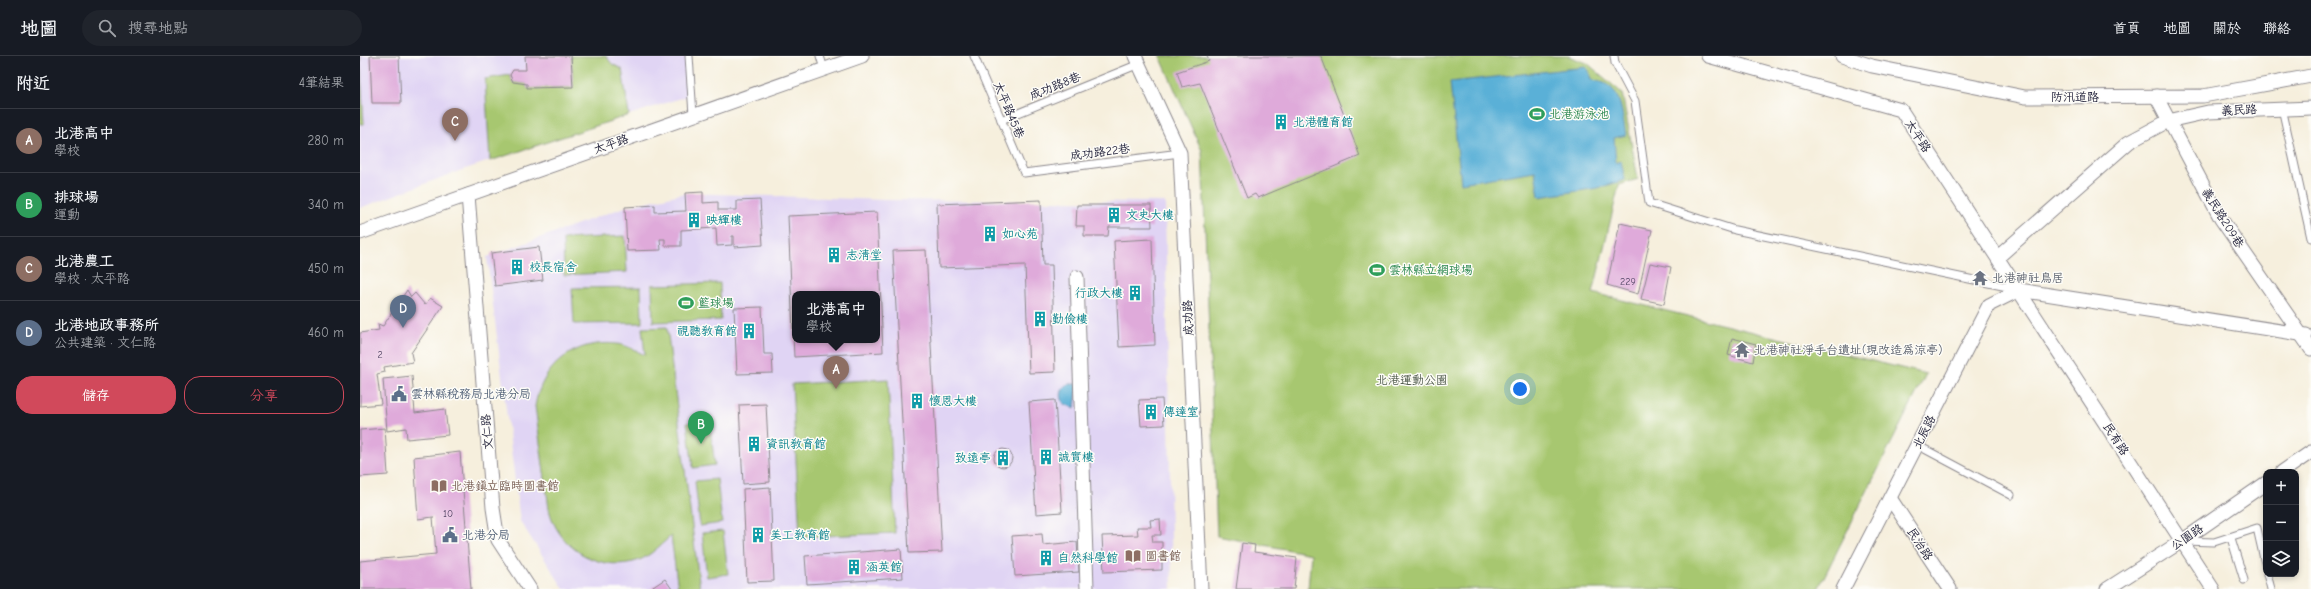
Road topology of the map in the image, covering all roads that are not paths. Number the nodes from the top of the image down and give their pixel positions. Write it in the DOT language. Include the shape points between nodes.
graph roads {
  1 [pos="689,56"];
  2 [pos="820,56"];
  3 [pos="862,56"];
  4 [pos="974,56"];
  5 [pos="1614,56"];
  6 [pos="1708,56"];
  7 [pos="1842,56"];
  8 [pos="1137,60"];
  9 [pos="824,69"];
  10 [pos="2311,76"];
  11 [pos="2156,96"];
  12 [pos="2282,108"];
  13 [pos="2311,108"];
  14 [pos="693,115"];
  15 [pos="1001,120"];
  16 [pos="2168,121"];
  17 [pos="1180,153"];
  18 [pos="1024,173"];
  19 [pos="468,195"];
  20 [pos="2308,213"];
  21 [pos="360,233"];
  22 [pos="2311,238"];
  23 [pos="1998,257"];
  24 [pos="1076,277"];
  25 [pos="2019,290"];
  26 [pos="2306,335"];
  27 [pos="2311,349"];
  28 [pos="1917,445"];
  29 [pos="2311,452"];
  30 [pos="2286,469"];
  31 [pos="2263,485"];
  32 [pos="2011,495"];
  33 [pos="1890,498"];
  34 [pos="2231,538"];
  35 [pos="2182,541"];
  36 [pos="2263,555"];
  37 [pos="2268,577"];
  38 [pos="2244,580"];
  39 [pos="530,589"];
  40 [pos="1087,589"];
  41 [pos="1201,589"];
  42 [pos="1844,589"];
  43 [pos="1950,589"];
  44 [pos="2107,589"];
  45 [pos="2213,589"];
  46 [pos="2271,589"];
  1 -- 14 [label="lane"];
  2 -- 9 [label="lane"];
  3 -- 9 [label="street, 太平路"];
  4 -- 15 [label="lane, 太平路45巷"];
  5 -- 25 [label="lane" via="1615,63 1635,101 1649,203 1735,230"];
  6 -- 23 [label="street, 太平路" via="1901,110"];
  7 -- 11 [label="street, 防汛道路" via="1872,66 2025,97"];
  8 -- 15 [label="lane, 成功路8巷"];
  8 -- 17 [label="street, 成功路"];
  9 -- 14 [label="street, 太平路"];
  10 -- 11 [label="street, 防汛道路" via="2203,96"];
  11 -- 16 [label="street, 義民路209巷"];
  12 -- 13 [label="street, 義民路"];
  12 -- 16 [label="street, 義民路" via="2208,112"];
  12 -- 20 [label="lane"];
  14 -- 19 [label="street, 太平路"];
  15 -- 18 [label="lane, 太平路45巷"];
  16 -- 23 [label="street, 義民路" via="2129,142"];
  16 -- 26 [label="street, 義民路209巷" via="2221,219"];
  17 -- 18 [label="lane, 成功路22巷"];
  17 -- 41 [label="street, 成功路"];
  19 -- 21 [label="street, 太平路"];
  19 -- 39 [label="street, 文仁路" via="493,508 498,540"];
  20 -- 22 [label="lane"];
  23 -- 25 [label="street, 太平路"];
  24 -- 40 [label="street"];
  25 -- 26 [label="street"];
  25 -- 28 [label="street, 北辰路" via="1989,305"];
  25 -- 35 [label="street, 民有路"];
  26 -- 27 [label="street, 義民路209巷"];
  28 -- 32 [label="lane"];
  28 -- 33 [label="street, 北辰路"];
  29 -- 30 [label="street"];
  31 -- 35 [label="street, 公園路"];
  33 -- 42 [label="street, 北辰路"];
  33 -- 43 [label="street, 民治路"];
  34 -- 35 [label="lane" via="2214,542"];
  34 -- 36 [label="lane" via="2257,528"];
  34 -- 38 [label="lane"];
  35 -- 44 [label="street, 公園路"];
  35 -- 45 [label="street, 民有路"];
  37 -- 46 [label="lane"];
}
